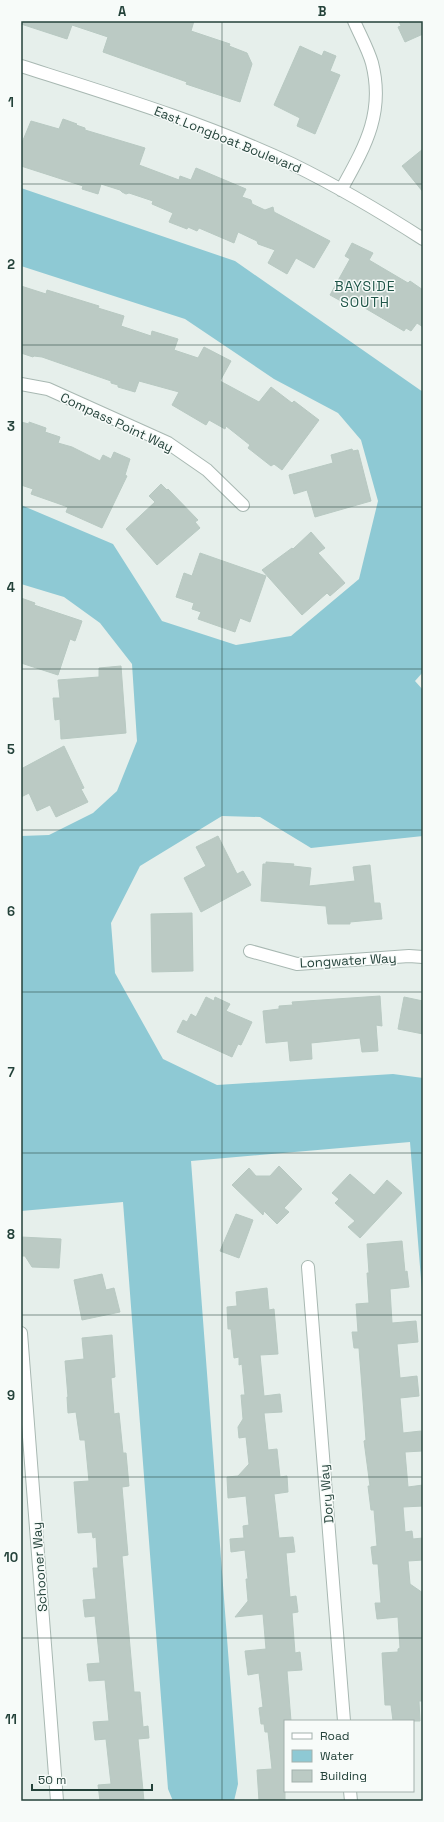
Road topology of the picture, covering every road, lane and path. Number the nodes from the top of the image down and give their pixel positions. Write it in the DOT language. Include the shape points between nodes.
graph roads {
  1 [pos="354,21"];
  2 [pos="21,66"];
  3 [pos="341,190"];
  4 [pos="423,239"];
  5 [pos="21,384"];
  6 [pos="243,505"];
  7 [pos="250,951"];
  8 [pos="423,957"];
  9 [pos="308,1267"];
  10 [pos="21,1333"];
  11 [pos="344,1720"];
  12 [pos="58,1801"];
  1 -- 3 [label="street" via="372,62 377,95 367,141"];
  2 -- 3 [label="street, East Longboat Boulevard" via="150,107 197,125 292,164"];
  3 -- 4 [label="street, East Longboat Boulevard"];
  5 -- 6 [label="street, Compass Point Way" via="48,389 168,443 206,470"];
  7 -- 8 [label="street, Longwater Way" via="297,964"];
  9 -- 11 [label="street, Dory Way"];
  10 -- 12 [label="street, Schooner Way"];
}
